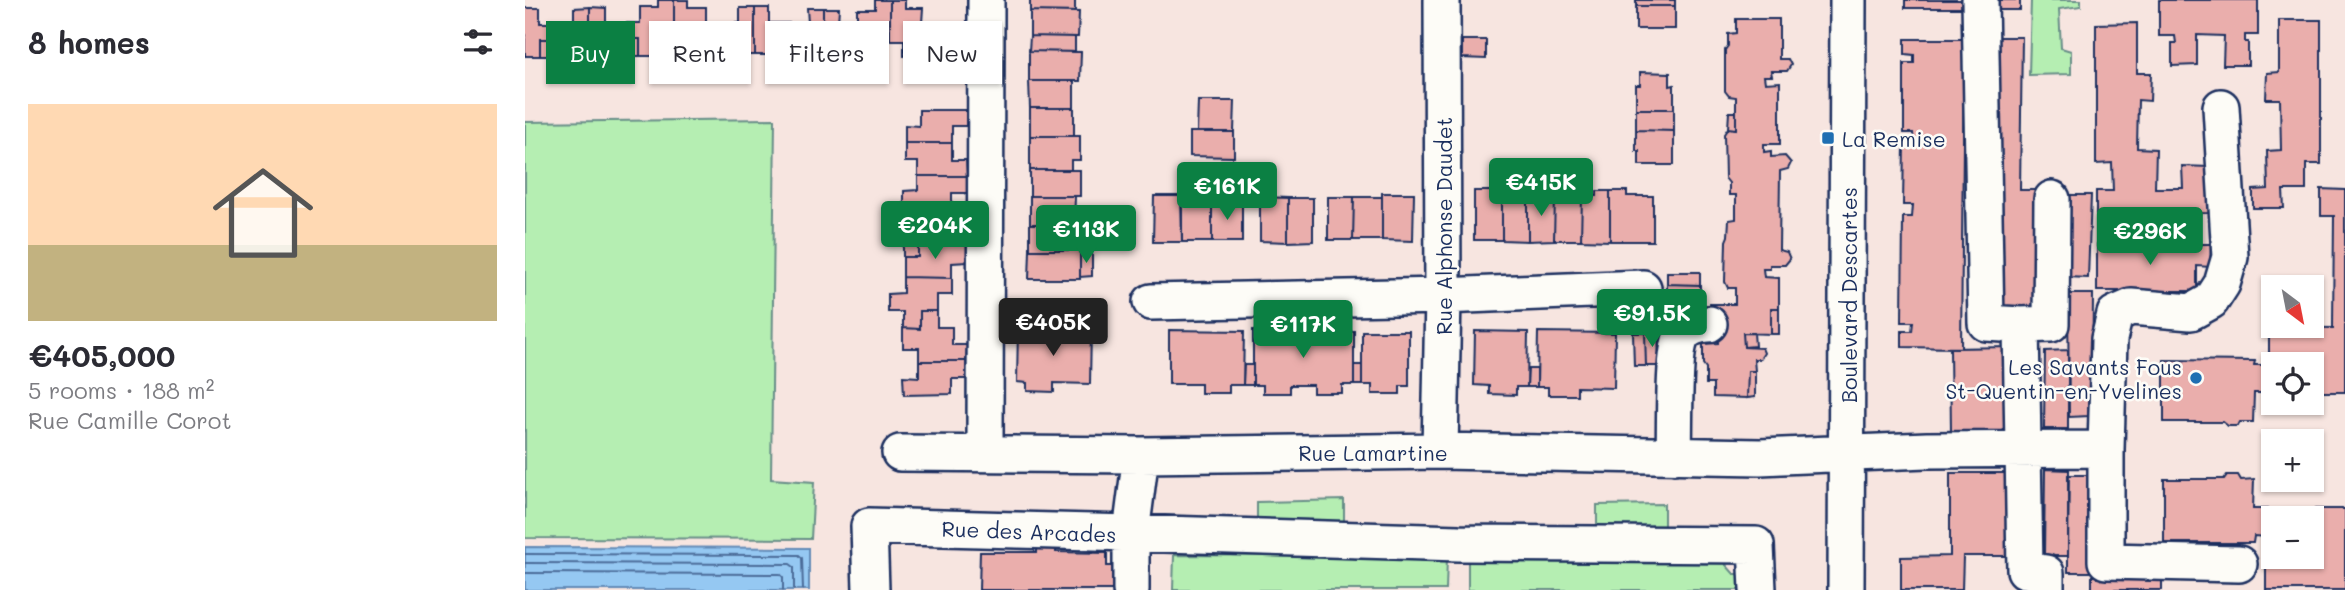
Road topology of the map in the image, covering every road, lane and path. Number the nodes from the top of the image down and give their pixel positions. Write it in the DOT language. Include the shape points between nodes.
graph roads {
  1 [pos="986,0"];
  2 [pos="1442,0"];
  3 [pos="1848,0"];
  4 [pos="1980,0"];
  5 [pos="2221,107"];
  6 [pos="2052,199"];
  7 [pos="1643,288"];
  8 [pos="1443,296"];
  9 [pos="1151,302"];
  10 [pos="1709,324"];
  11 [pos="2021,325"];
  12 [pos="2106,449"];
  13 [pos="2024,450"];
  14 [pos="1440,451"];
  15 [pos="900,453"];
  16 [pos="985,453"];
  17 [pos="1847,454"];
  18 [pos="1141,455"];
  19 [pos="1674,456"];
  20 [pos="1131,533"];
  21 [pos="2239,564"];
  22 [pos="871,590"];
  23 [pos="1131,590"];
  24 [pos="1758,590"];
  25 [pos="1846,590"];
  26 [pos="2046,590"];
  1 -- 16 [label="street"];
  2 -- 8 [label="street, Rue Alphonse Daudet"];
  3 -- 17 [label="street, Boulevard Descartes"];
  4 -- 11 [label="street" via="1986,323"];
  5 -- 12 [label="street" via="2230,257 2223,284 2211,301 2191,312 2131,307 2116,314 2109,339"];
  6 -- 11 [label="street" via="2051,324"];
  7 -- 8 [label="street"];
  8 -- 9 [label="street"];
  8 -- 14 [label="street, Rue Alphonse Daudet"];
  10 -- 19 [label="street" via="1691,327 1680,338"];
  11 -- 13 [label="street"];
  12 -- 13 [label="street, Rue Lamartine"];
  12 -- 21 [label="street" via="2106,561"];
  13 -- 17 [label="street, Rue Lamartine"];
  13 -- 26 [label="street" via="2025,570 2046,573"];
  14 -- 18 [label="street, Rue Lamartine"];
  14 -- 19 [label="street, Rue Lamartine"];
  15 -- 16 [label="street, Rue Lamartine"];
  16 -- 18 [label="street, Rue Lamartine"];
  17 -- 19 [label="street, Rue Lamartine"];
  17 -- 25 [label="street, Boulevard Descartes"];
  18 -- 20 [label="street"];
  20 -- 22 [label="street, Rue des Arcades" via="870,526"];
  20 -- 23 [label="street, Rue des Arcades"];
  20 -- 24 [label="street" via="1459,543 1756,545"];
}
